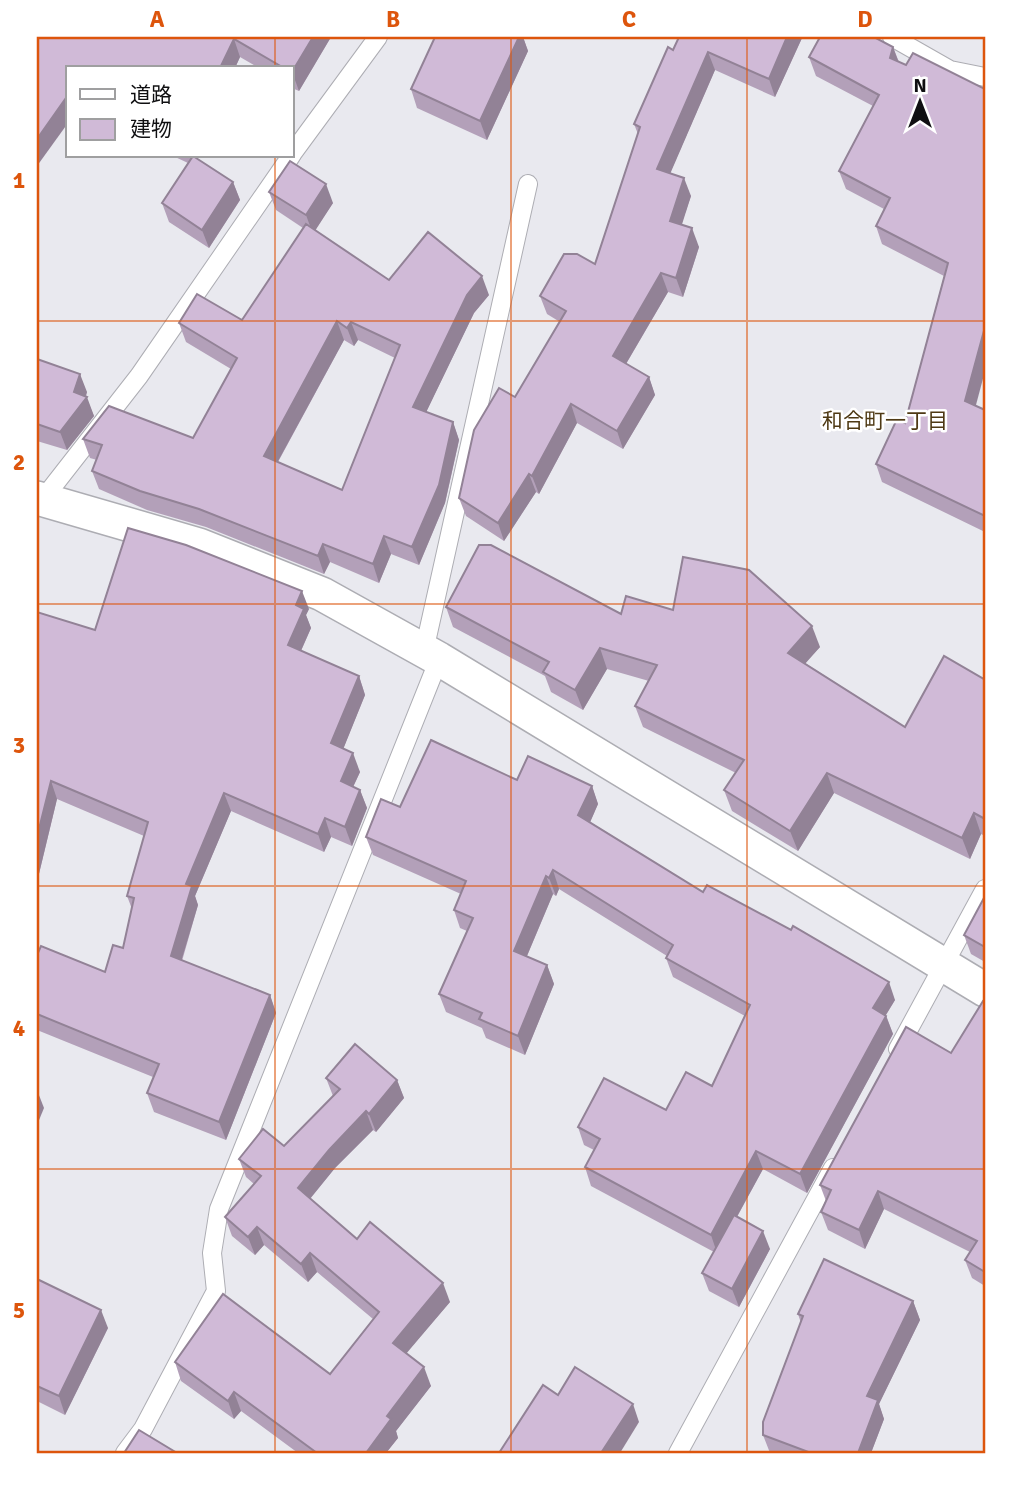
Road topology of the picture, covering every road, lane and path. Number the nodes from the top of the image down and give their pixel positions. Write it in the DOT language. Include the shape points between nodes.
graph roads {
  1 [pos="378,37"];
  2 [pos="892,37"];
  3 [pos="985,77"];
  4 [pos="294,152"];
  5 [pos="290,158"];
  6 [pos="528,184"];
  7 [pos="40,499"];
  8 [pos="431,655"];
  9 [pos="985,889"];
  10 [pos="944,965"];
  11 [pos="985,990"];
  12 [pos="890,1063"];
  13 [pos="843,1149"];
  14 [pos="125,1453"];
  15 [pos="678,1453"];
  1 -- 4 [label="lane"];
  2 -- 3 [label="lane" via="950,70"];
  5 -- 7 [label="lane" via="139,376"];
  6 -- 8 [label="lane"];
  7 -- 8 [label="street" via="199,544 322,594"];
  8 -- 10 [label="street"];
  8 -- 14 [label="lane" via="219,1209 212,1253 216,1291 143,1429"];
  9 -- 10 [label="lane"];
  10 -- 11 [label="street"];
  10 -- 12 [label="lane"];
  13 -- 15 [label="lane"];
}
